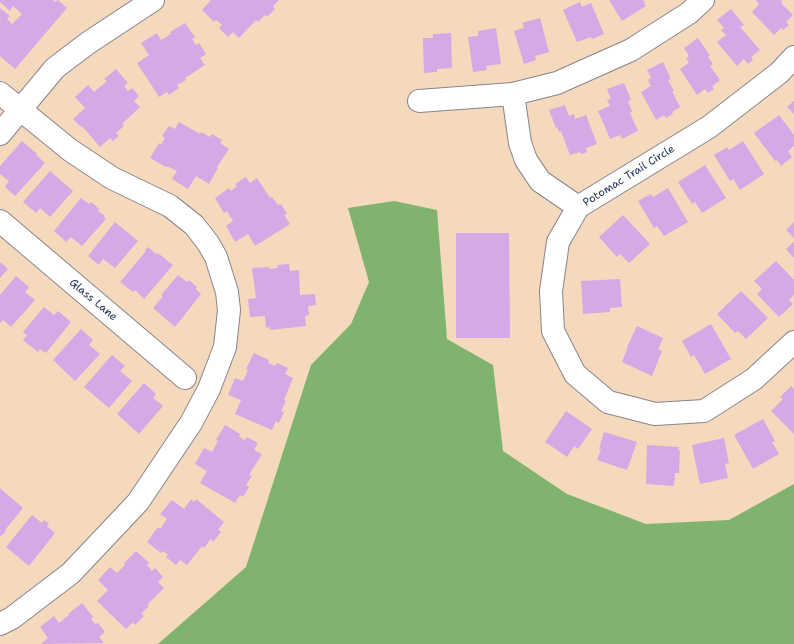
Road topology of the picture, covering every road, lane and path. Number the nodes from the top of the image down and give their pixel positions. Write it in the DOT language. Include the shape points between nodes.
graph roads {
  1 [pos="153,0"];
  2 [pos="703,0"];
  3 [pos="794,58"];
  4 [pos="0,93"];
  5 [pos="514,94"];
  6 [pos="419,100"];
  7 [pos="20,110"];
  8 [pos="0,134"];
  9 [pos="578,207"];
  10 [pos="0,221"];
  11 [pos="794,342"];
  12 [pos="186,378"];
  13 [pos="0,624"];
  1 -- 7 [label="street" via="55,68"];
  2 -- 5 [label="street" via="689,13 631,50 558,83"];
  3 -- 9 [label="street, Potomac Trail Circle" via="779,73 709,127"];
  4 -- 7 [label="street"];
  5 -- 6 [label="street"];
  5 -- 9 [label="street" via="520,143 526,160 540,181"];
  7 -- 8 [label="street"];
  7 -- 13 [label="street" via="70,150 112,178 170,206 194,225 216,257 230,310 225,347 209,389 191,423 138,502 71,573 12,618"];
  9 -- 11 [label="street, Potomac Trail Circle" via="558,242 551,291 553,331 575,374 608,402 655,414 704,411 754,379"];
  10 -- 12 [label="street, Glass Lane"];
}
